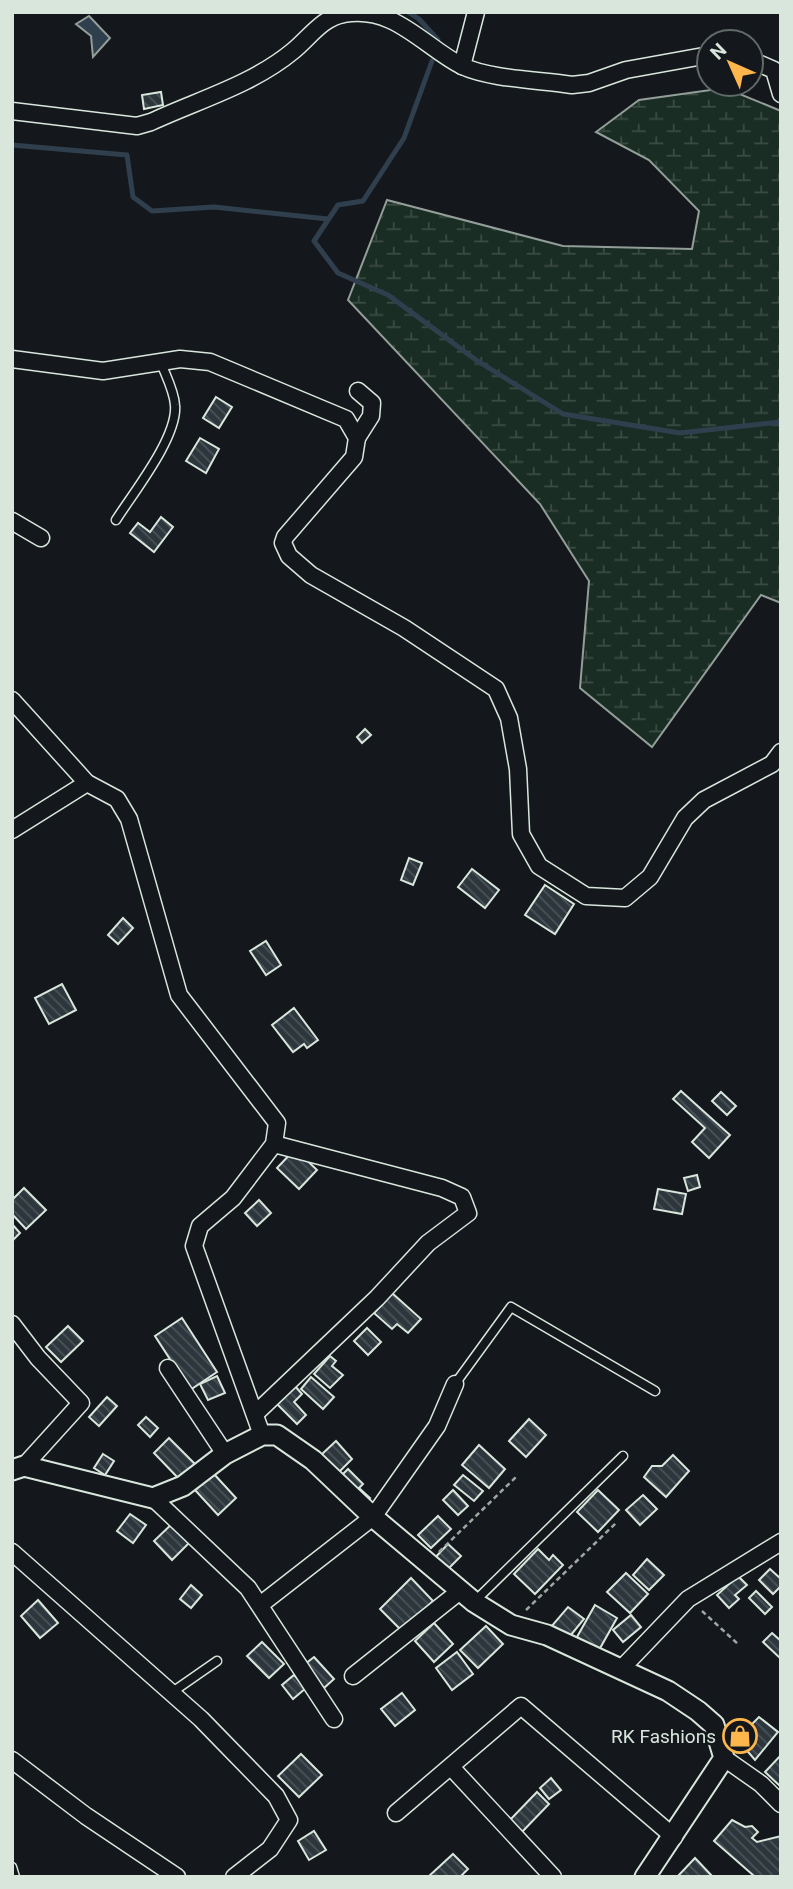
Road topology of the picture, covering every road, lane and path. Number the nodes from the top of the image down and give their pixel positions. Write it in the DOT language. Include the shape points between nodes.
graph roads {
  1 [pos="476,12"];
  2 [pos="695,58"];
  3 [pos="463,66"];
  4 [pos="765,66"];
  5 [pos="781,94"];
  6 [pos="12,111"];
  7 [pos="12,359"];
  8 [pos="161,363"];
  9 [pos="358,391"];
  10 [pos="357,438"];
  11 [pos="116,520"];
  12 [pos="12,521"];
  13 [pos="41,537"];
  14 [pos="12,701"];
  15 [pos="781,752"];
  16 [pos="87,783"];
  17 [pos="12,830"];
  18 [pos="274,1144"];
  19 [pos="12,1324"];
  20 [pos="168,1368"];
  21 [pos="454,1384"];
  22 [pos="654,1391"];
  23 [pos="255,1414"];
  24 [pos="262,1435"];
  25 [pos="225,1454"];
  26 [pos="623,1456"];
  27 [pos="18,1468"];
  28 [pos="516,1477"];
  29 [pos="153,1498"];
  30 [pos="373,1517"];
  31 [pos="617,1522"];
  32 [pos="781,1542"];
  33 [pos="12,1552"];
  34 [pos="427,1564"];
  35 [pos="467,1596"];
  36 [pos="688,1599"];
  37 [pos="260,1605"];
  38 [pos="511,1625"];
  39 [pos="738,1644"];
  40 [pos="217,1661"];
  41 [pos="621,1669"];
  42 [pos="353,1676"];
  43 [pos="171,1693"];
  44 [pos="334,1719"];
  45 [pos="724,1758"];
  46 [pos="12,1760"];
  47 [pos="451,1767"];
  48 [pos="781,1804"];
  49 [pos="396,1813"];
  50 [pos="674,1837"];
  51 [pos="12,1867"];
  52 [pos="15,1877"];
  53 [pos="177,1877"];
  54 [pos="234,1877"];
  55 [pos="553,1877"];
  56 [pos="645,1877"];
  1 -- 3 [label="street"];
  2 -- 3 [label="street" via="572,85"];
  3 -- 6 [label="street" via="391,18 342,14 246,81 151,122 137,126"];
  4 -- 5 [label="street" via="774,70"];
  7 -- 8 [label="street" via="103,371"];
  8 -- 10 [label="street" via="180,359 210,362 346,419"];
  8 -- 11 [label="lane" via="175,404 174,416 165,441"];
  9 -- 10 [label="street" via="372,403 371,416"];
  10 -- 15 [label="street" via="354,457 283,543 289,556 311,575 404,628 496,689 509,718 516,757 521,834 539,866 586,896 625,898 649,877 685,818 704,800 772,764"];
  12 -- 13 [label="street"];
  14 -- 16 [label="street"];
  16 -- 17 [label="street"];
  16 -- 18 [label="street" via="117,799 129,819 179,995 276,1124"];
  18 -- 23 [label="street" via="233,1198 200,1226 194,1246"];
  18 -- 23 [label="street" via="442,1188 462,1196 468,1213 428,1243"];
  19 -- 27 [label="street" via="81,1403"];
  20 -- 25 [label="street"];
  21 -- 22 [label="lane" via="511,1307"];
  21 -- 30 [label="street" via="437,1426"];
  23 -- 24 [label="street"];
  24 -- 25 [label="street"];
  24 -- 30 [label="street" via="277,1435 313,1460"];
  25 -- 29 [label="street" via="183,1486"];
  26 -- 35 [label="lane"];
  27 -- 29 [label="street"];
  28 -- 34 [label="path"];
  29 -- 37 [label="street" via="248,1588"];
  30 -- 34 [label="street"];
  30 -- 37 [label="street"];
  31 -- 38 [label="path"];
  32 -- 36 [label="street"];
  33 -- 43 [label="street"];
  34 -- 35 [label="street"];
  35 -- 38 [label="street"];
  35 -- 42 [label="street"];
  36 -- 39 [label="path"];
  36 -- 41 [label="street"];
  37 -- 44 [label="street"];
  38 -- 41 [label="street" via="547,1635"];
  40 -- 43 [label="lane"];
  41 -- 45 [label="street" via="668,1691 714,1725"];
  43 -- 54 [label="street" via="276,1796 289,1819 270,1849"];
  45 -- 48 [label="street"];
  45 -- 50 [label="street"];
  46 -- 53 [label="street"];
  47 -- 49 [label="street"];
  47 -- 50 [label="street" via="521,1706"];
  47 -- 55 [label="street"];
  50 -- 56 [label="street"];
  51 -- 52 [label="lane"];
}
